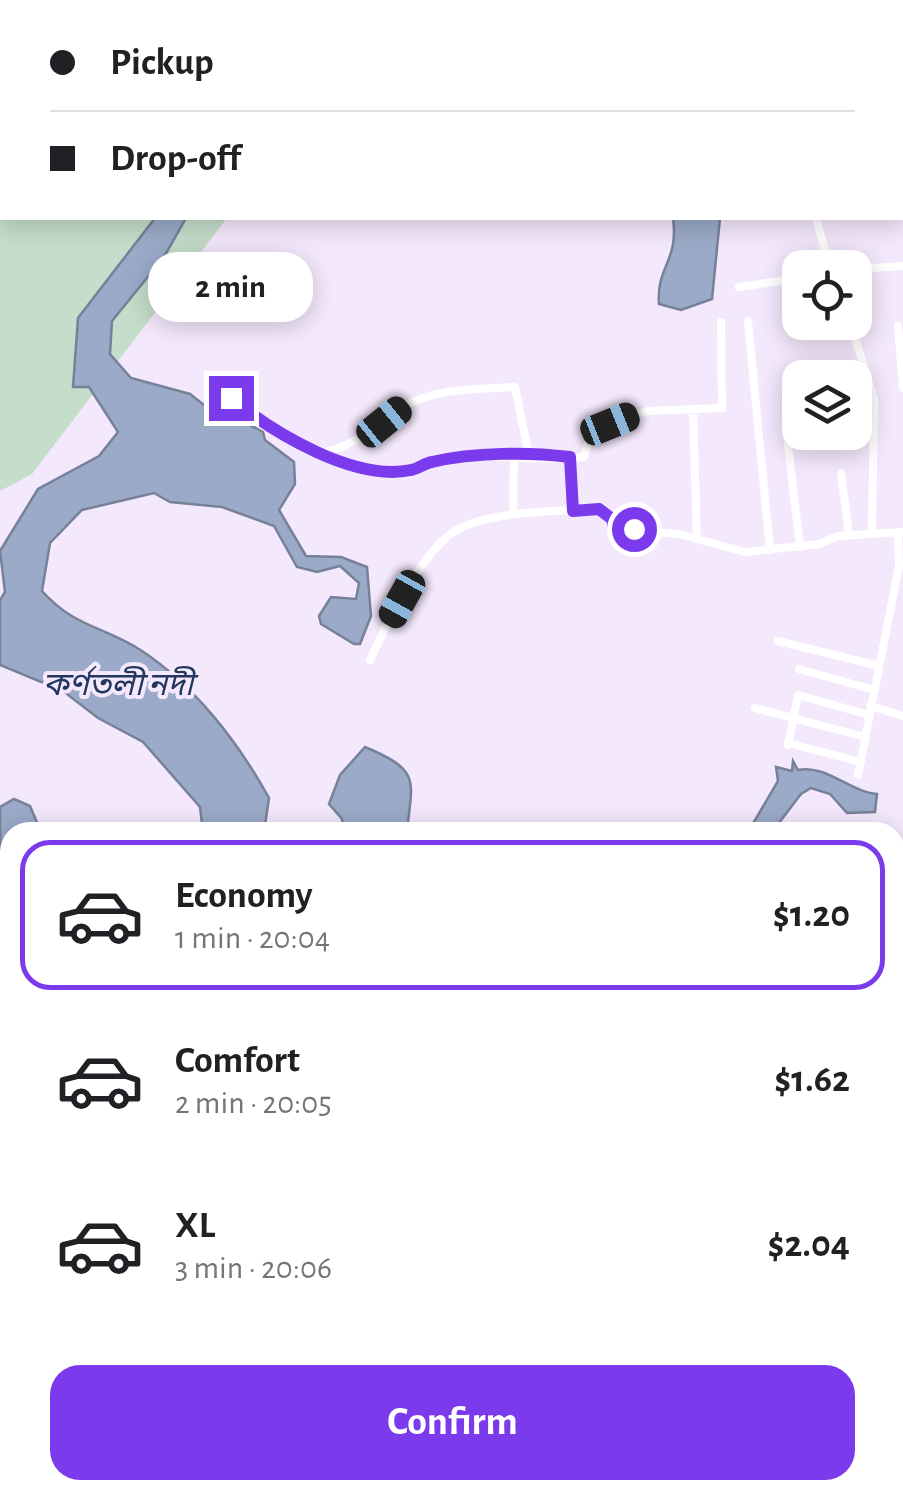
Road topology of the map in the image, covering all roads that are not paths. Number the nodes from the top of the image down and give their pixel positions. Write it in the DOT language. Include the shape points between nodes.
graph roads {
  1 [pos="817,220"];
  2 [pos="825,250"];
  3 [pos="903,266"];
  4 [pos="872,268"];
  5 [pos="782,281"];
  6 [pos="739,287"];
  7 [pos="748,321"];
  8 [pos="721,322"];
  9 [pos="898,326"];
  10 [pos="856,340"];
  11 [pos="903,388"];
  12 [pos="231,398"];
  13 [pos="693,410"];
  14 [pos="789,450"];
  15 [pos="325,452"];
  16 [pos="514,456"];
  17 [pos="529,456"];
  18 [pos="570,457"];
  19 [pos="841,473"];
  20 [pos="573,511"];
  21 [pos="512,514"];
  22 [pos="872,532"];
  23 [pos="900,532"];
  24 [pos="849,534"];
  25 [pos="698,540"];
  26 [pos="800,547"];
  27 [pos="770,550"];
  28 [pos="778,641"];
  29 [pos="370,660"];
  30 [pos="879,666"];
  31 [pos="798,669"];
  32 [pos="874,690"];
  33 [pos="754,708"];
  34 [pos="870,710"];
  35 [pos="903,716"];
  36 [pos="794,718"];
  37 [pos="865,737"];
  38 [pos="861,762"];
  39 [pos="858,775"];
  1 -- 2 [label="street"];
  3 -- 4 [label="street"];
  5 -- 6 [label="street"];
  7 -- 27 [label="street"];
  8 -- 13 [label="street" via="722,408"];
  9 -- 11 [label="street"];
  10 -- 22 [label="street" via="874,399"];
  12 -- 15 [label="street" via="266,428"];
  13 -- 18 [label="street" via="646,411 594,426 584,457"];
  13 -- 25 [label="street"];
  14 -- 26 [label="street"];
  15 -- 16 [label="street" via="371,471"];
  15 -- 17 [label="street" via="344,448 418,401 514,387"];
  16 -- 17 [label="street"];
  16 -- 21 [label="street"];
  17 -- 18 [label="street"];
  18 -- 20 [label="street"];
  19 -- 24 [label="street"];
  20 -- 21 [label="street"];
  20 -- 25 [label="street" via="599,509 614,529"];
  21 -- 29 [label="street" via="462,527 445,540 402,599"];
  22 -- 23 [label="street"];
  22 -- 24 [label="street"];
  23 -- 30 [label="street"];
  24 -- 26 [label="street"];
  25 -- 27 [label="street" via="745,552"];
  26 -- 27 [label="street"];
  28 -- 30 [label="street"];
  30 -- 32 [label="street"];
  31 -- 32 [label="street"];
  32 -- 34 [label="street"];
  33 -- 36 [label="street"];
  34 -- 35 [label="street"];
  34 -- 36 [label="street" via="798,695"];
  34 -- 37 [label="street"];
  36 -- 37 [label="street"];
  36 -- 38 [label="street" via="788,744"];
  37 -- 38 [label="street"];
  38 -- 39 [label="street"];
}
